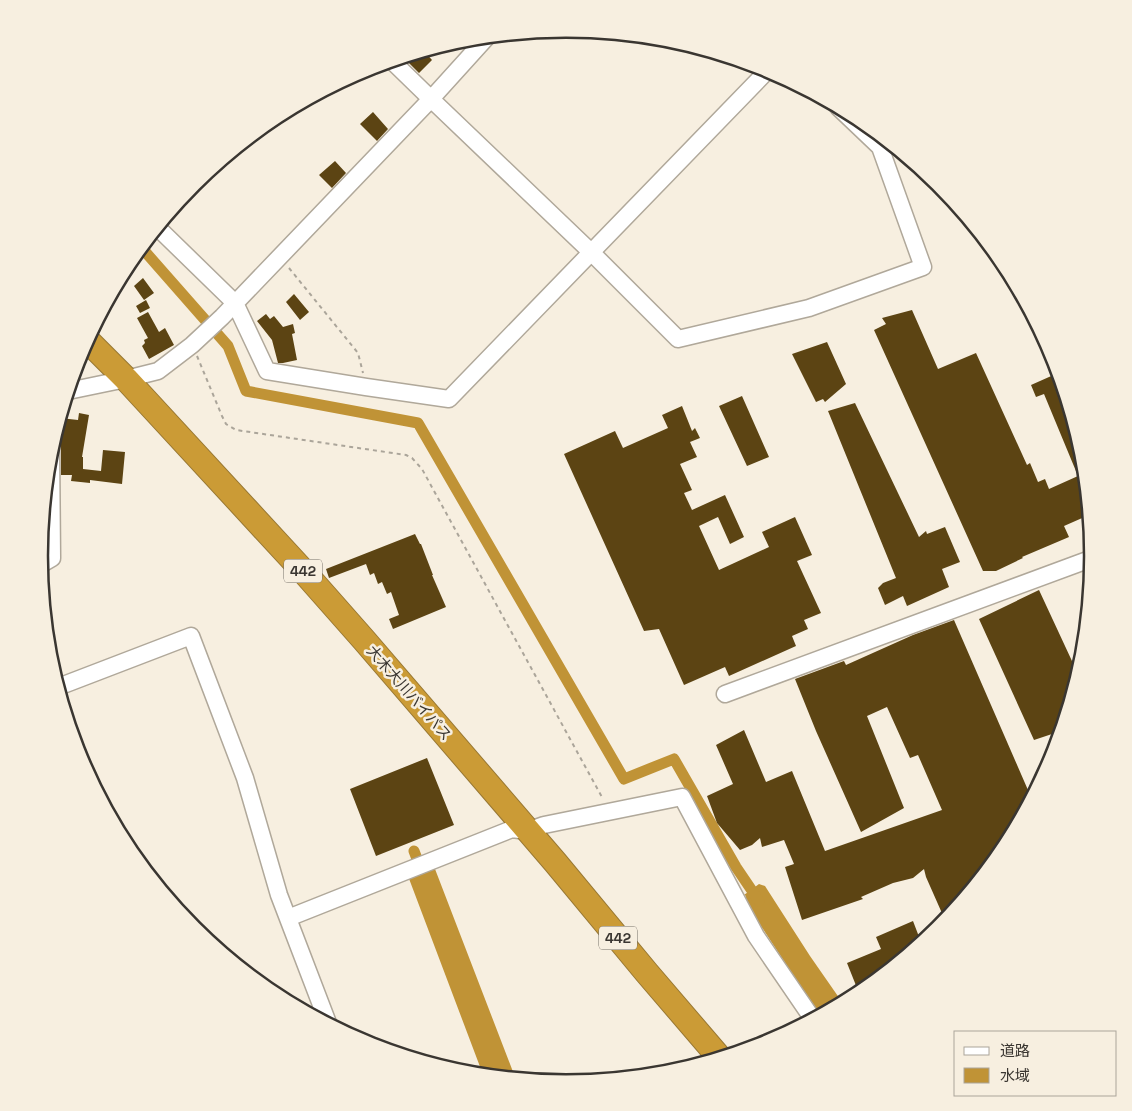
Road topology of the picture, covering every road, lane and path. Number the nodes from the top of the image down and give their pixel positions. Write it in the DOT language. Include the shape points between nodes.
graph roads {
  1 [pos="480,45"];
  2 [pos="397,66"];
  3 [pos="763,76"];
  4 [pos="432,99"];
  5 [pos="886,149"];
  6 [pos="162,231"];
  7 [pos="591,252"];
  8 [pos="280,257"];
  9 [pos="235,303"];
  10 [pos="192,345"];
  11 [pos="92,346"];
  12 [pos="87,357"];
  13 [pos="118,381"];
  14 [pos="366,387"];
  15 [pos="75,390"];
  16 [pos="51,494"];
  17 [pos="48,560"];
  18 [pos="1084,561"];
  19 [pos="65,684"];
  20 [pos="725,694"];
  21 [pos="610,811"];
  22 [pos="512,821"];
  23 [pos="288,918"];
  24 [pos="324,1013"];
  25 [pos="808,1013"];
  26 [pos="714,1052"];
  27 [pos="703,1055"];
  1 -- 4 [label="street"];
  2 -- 4 [label="street"];
  3 -- 7 [label="street"];
  4 -- 7 [label="street"];
  4 -- 8 [label="street"];
  5 -- 7 [label="street" via="923,267 809,308 678,339"];
  6 -- 9 [label="street"];
  7 -- 14 [label="street" via="449,399"];
  8 -- 9 [label="street"];
  8 -- 14 [label="path" via="358,353"];
  9 -- 10 [label="street"];
  9 -- 14 [label="street" via="268,371"];
  10 -- 13 [label="street" via="158,371"];
  10 -- 21 [label="path" via="226,424 236,430 406,455 422,469"];
  11 -- 13 [label="highway, 大木大川バイパス / 442"];
  12 -- 13 [label="highway, 大木大川バイパス / 442"];
  13 -- 15 [label="street"];
  13 -- 22 [label="highway, 大木大川バイパス / 442"];
  16 -- 17 [label="street" via="52,558"];
  18 -- 20 [label="street"];
  19 -- 23 [label="street" via="190,636 245,778"];
  21 -- 22 [label="street" via="544,825"];
  21 -- 25 [label="street" via="682,797 756,936"];
  22 -- 23 [label="street"];
  22 -- 26 [label="highway, 大木大川バイパス / 442"];
  22 -- 27 [label="highway, 大木大川バイパス / 442" via="544,870"];
  23 -- 24 [label="street"];
}
